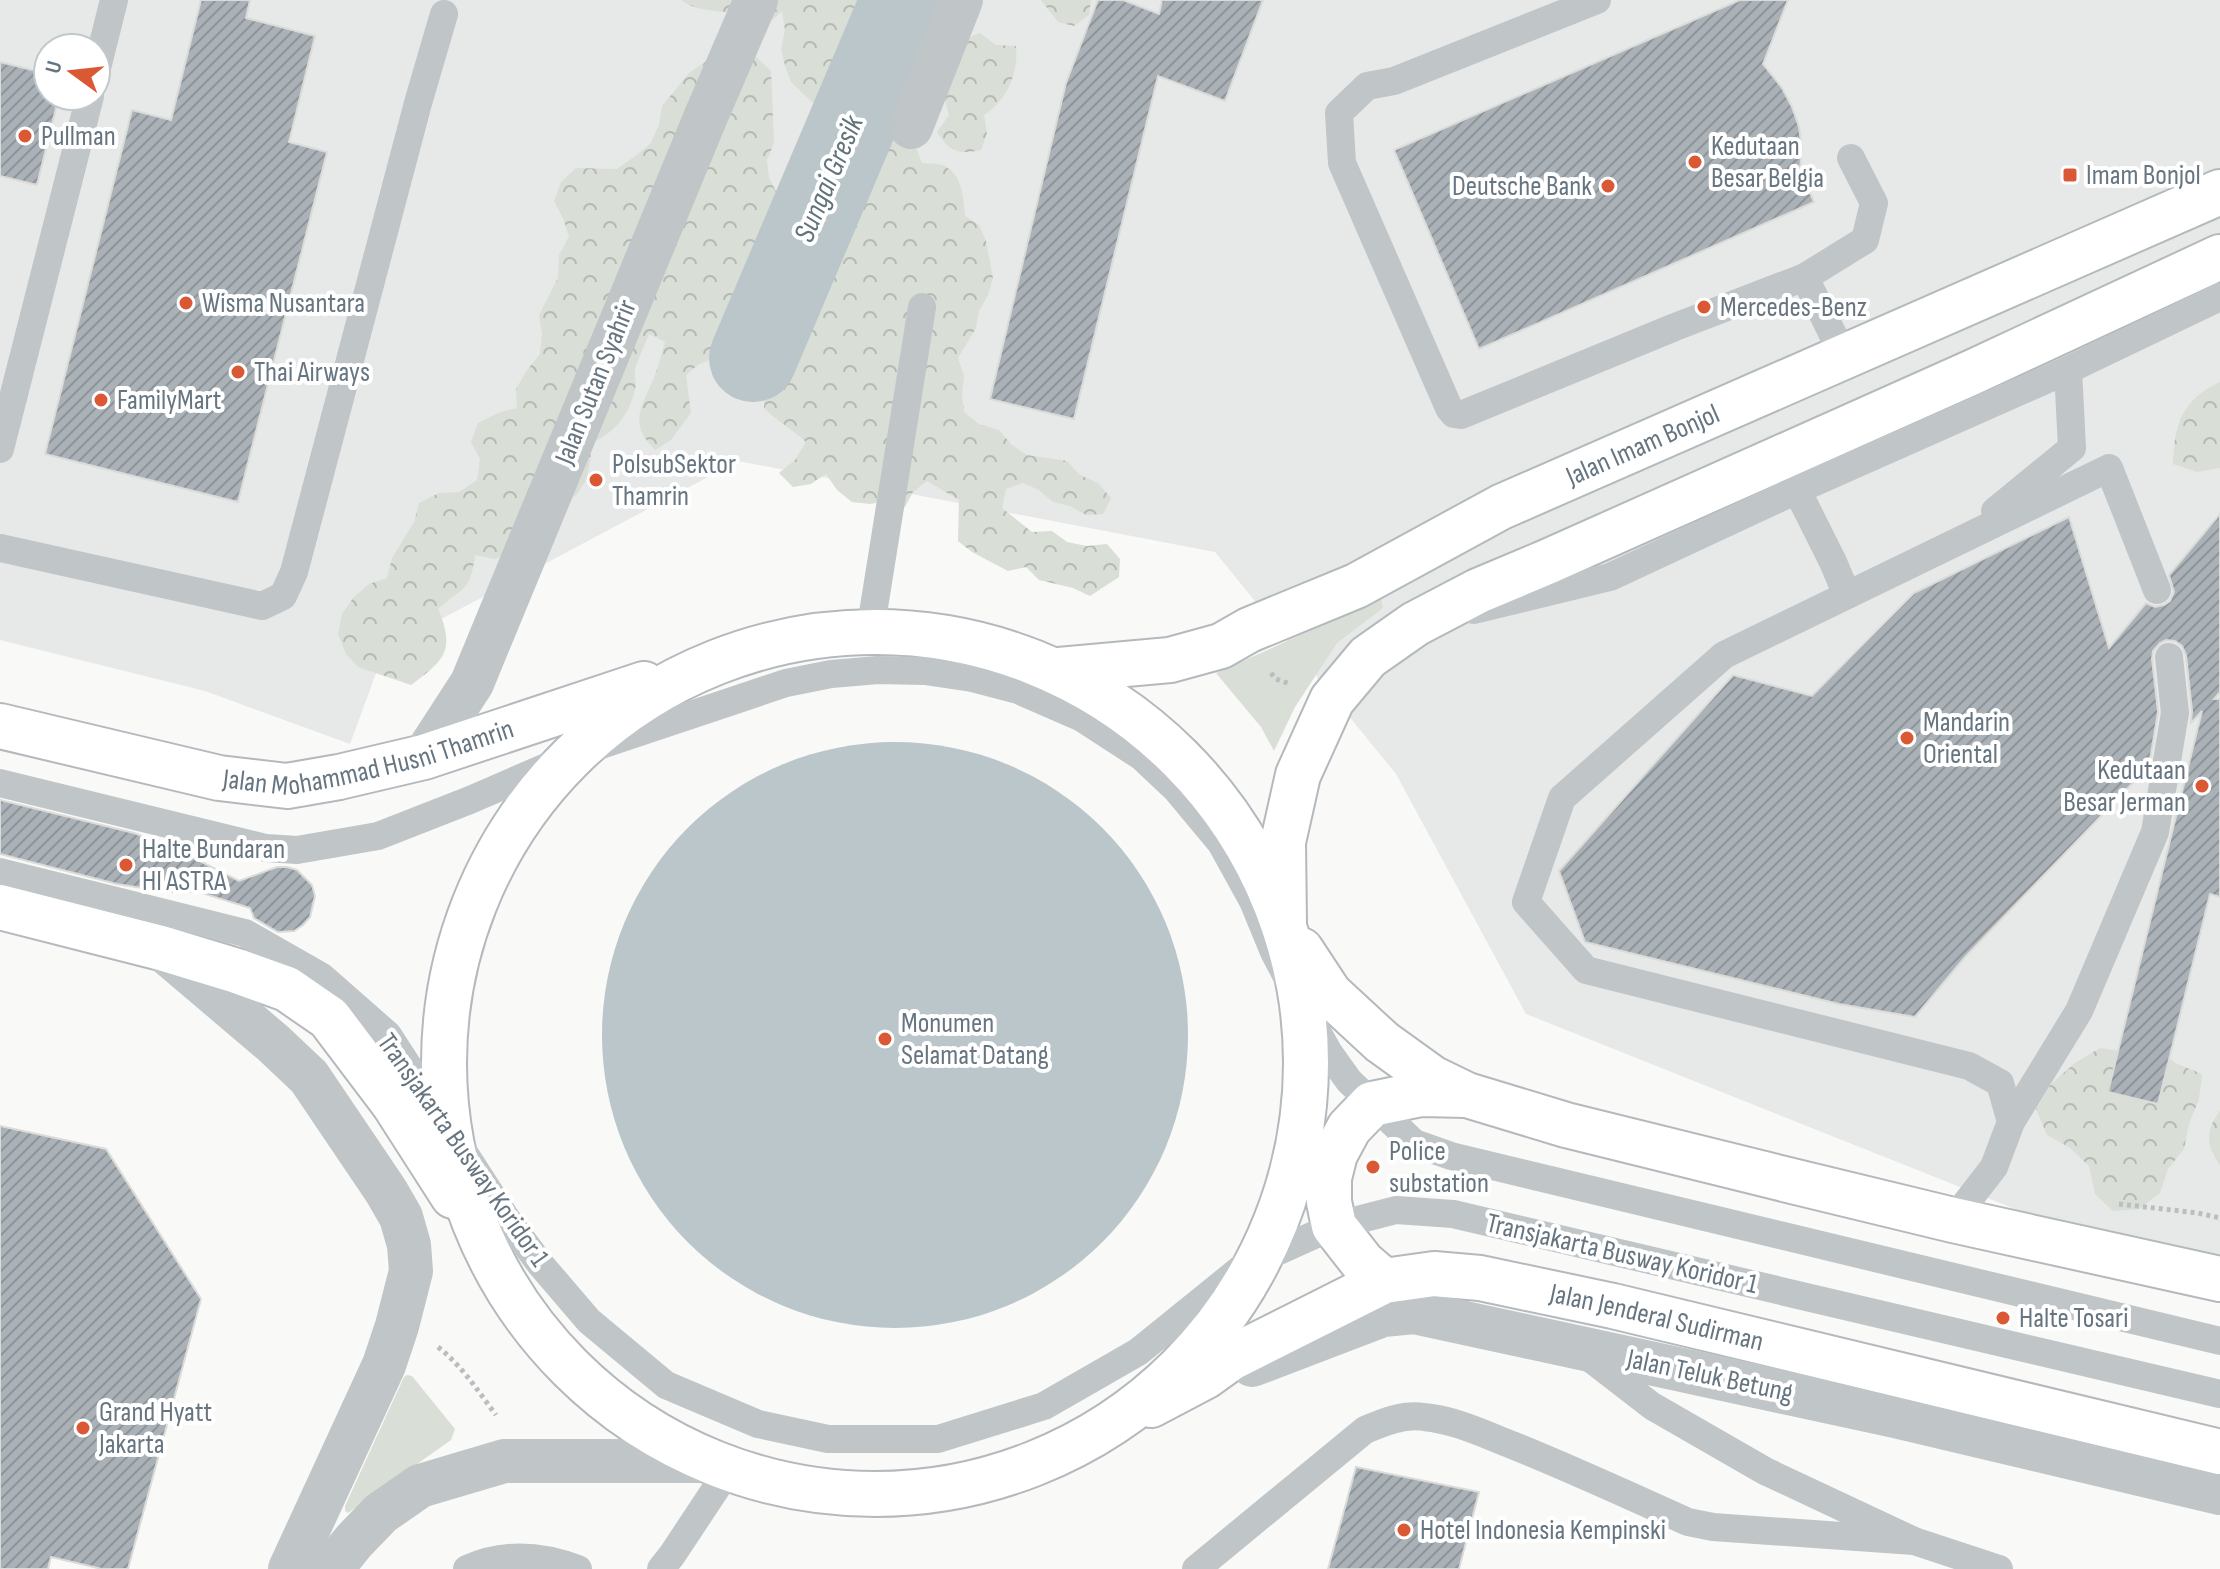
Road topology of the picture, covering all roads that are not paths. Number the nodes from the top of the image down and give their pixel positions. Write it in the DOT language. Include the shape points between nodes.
graph roads {
  1 [pos="114,0"];
  2 [pos="756,0"];
  3 [pos="961,0"];
  4 [pos="1597,0"];
  5 [pos="444,14"];
  6 [pos="106,32"];
  7 [pos="86,112"];
  8 [pos="911,127"];
  9 [pos="1851,158"];
  10 [pos="2220,192"];
  11 [pos="2220,257"];
  12 [pos="1808,282"];
  13 [pos="2220,297"];
  14 [pos="922,307"];
  15 [pos="1844,357"];
  16 [pos="2068,370"];
  17 [pos="0,449"];
  18 [pos="1797,490"];
  19 [pos="1972,533"];
  20 [pos="0,548"];
  21 [pos="2157,590"];
  22 [pos="1847,595"];
  23 [pos="1415,624"];
  24 [pos="870,632"];
  25 [pos="730,657"];
  26 [pos="2169,657"];
  27 [pos="1059,670"];
  28 [pos="0,726"];
  29 [pos="583,751"];
  30 [pos="424,757"];
  31 [pos="0,783"];
  32 [pos="0,872"];
  33 [pos="0,907"];
  34 [pos="1284,925"];
  35 [pos="161,948"];
  36 [pos="1307,1014"];
  37 [pos="1467,1095"];
  38 [pos="1372,1104"];
  39 [pos="2011,1122"];
  40 [pos="449,1132"];
  41 [pos="1953,1220"];
  42 [pos="1334,1226"];
  43 [pos="480,1239"];
  44 [pos="1243,1267"];
  45 [pos="2220,1279"];
  46 [pos="1384,1281"];
  47 [pos="2220,1341"];
  48 [pos="1576,1347"];
  49 [pos="1206,1376"];
  50 [pos="2220,1394"];
  51 [pos="1119,1422"];
  52 [pos="2220,1452"];
  53 [pos="713,1466"];
  54 [pos="2220,1493"];
  55 [pos="1914,1541"];
  56 [pos="290,1569"];
  57 [pos="335,1569"];
  58 [pos="467,1569"];
  59 [pos="578,1569"];
  60 [pos="661,1569"];
  61 [pos="1196,1569"];
  62 [pos="1999,1569"];
  1 -- 6 [label="lane"];
  2 -- 30 [label="street, Jalan Sutan Syahrir" via="472,683"];
  3 -- 8 [label="street"];
  4 -- 12 [label="lane" via="1394,81 1367,86 1339,113 1342,163 1449,408 1461,415 1675,327"];
  5 -- 20 [label="lane" via="294,572 283,596 262,606"];
  7 -- 17 [label="lane"];
  9 -- 12 [label="lane" via="1874,203 1865,240"];
  10 -- 15 [label="main road, Jalan Imam Bonjol"];
  11 -- 23 [label="main road"];
  12 -- 15 [label="lane"];
  13 -- 16 [label="lane"];
  14 -- 24 [label="lane"];
  15 -- 27 [label="main road, Jalan Imam Bonjol" via="1501,507 1356,586 1221,646 1170,660"];
  16 -- 18 [label="lane"];
  16 -- 19 [label="lane" via="2072,448"];
  18 -- 22 [label="lane"];
  18 -- 23 [label="lane" via="1610,577"];
  19 -- 21 [label="lane" via="2109,468"];
  19 -- 22 [label="lane"];
  22 -- 39 [label="lane" via="1724,655 1562,798 1526,902 1586,970 1969,1066 2000,1083"];
  23 -- 34 [label="main road" via="1368,657 1332,700 1298,775 1283,842"];
  24 -- 25 [label="main road" via="809,637"];
  24 -- 27 [label="main road" via="971,642"];
  25 -- 29 [label="main road" via="636,705"];
  25 -- 30 [label="main road, Jalan Mohammad Husni Thamrin"];
  26 -- 39 [label="lane" via="2175,713 2155,832 2079,1011"];
  27 -- 34 [label="main road" via="1139,721 1201,780 1258,862"];
  28 -- 30 [label="main road, Jalan Mohammad Husni Thamrin" via="219,778 287,786"];
  29 -- 31 [label="lane, Transjakarta Busway Koridor 1" via="378,836 297,850 266,848"];
  29 -- 36 [label="lane, Transjakarta Busway Koridor 1" via="786,683 831,674 925,671 1018,690 1103,731 1176,789 1221,843"];
  29 -- 40 [label="main road" via="541,794 479,896 448,1013 444,1072"];
  32 -- 40 [label="lane, Transjakarta Busway Koridor 1" via="245,933 322,977 388,1035"];
  33 -- 35 [label="main road"];
  34 -- 36 [label="main road"];
  34 -- 37 [label="main road" via="1345,1010 1401,1057"];
  35 -- 43 [label="main road" via="287,989 329,1018 394,1104"];
  35 -- 56 [label="street" via="309,1077 386,1191 409,1245 411,1271 384,1365"];
  36 -- 38 [label="lane, Transjakarta Busway Koridor 1" via="1349,1081"];
  36 -- 44 [label="main road" via="1309,1081 1299,1147 1277,1210"];
  37 -- 38 [label="main road" via="1421,1094"];
  37 -- 41 [label="main road" via="1566,1125"];
  38 -- 42 [label="main road" via="1349,1128 1335,1154 1329,1178"];
  38 -- 47 [label="lane, Transjakarta Busway Koridor 1" via="1414,1143 1451,1156"];
  39 -- 41 [label="lane" via="1994,1167"];
  40 -- 43 [label="main road"];
  40 -- 44 [label="lane, Transjakarta Busway Koridor 1" via="508,1221 589,1321 666,1385 758,1424 828,1439 938,1439 1044,1406 1138,1352"];
  41 -- 45 [label="main road"];
  42 -- 44 [label="lane, Transjakarta Busway Koridor 1"];
  42 -- 46 [label="main road"];
  42 -- 50 [label="lane, Transjakarta Busway Koridor 1" via="1396,1210 1453,1214"];
  43 -- 53 [label="main road" via="503,1285 566,1368 604,1403"];
  44 -- 51 [label="main road" via="1187,1350"];
  46 -- 49 [label="main road, Jalan Jenderal Sudirman" via="1231,1358"];
  46 -- 52 [label="main road, Jalan Jenderal Sudirman" via="1434,1274 1495,1281"];
  48 -- 49 [label="street, Jalan Teluk Betung" via="1414,1312 1383,1315 1237,1371"];
  48 -- 54 [label="street, Jalan Teluk Betung"];
  48 -- 55 [label="lane" via="1652,1406 1752,1464"];
  49 -- 51 [label="main road, Jalan Jenderal Sudirman"];
  51 -- 53 [label="main road, Jalan Jenderal Sudirman" via="1022,1473 915,1497 828,1492"];
  53 -- 57 [label="street" via="504,1461 420,1486 381,1513"];
  53 -- 60 [label="lane"];
  55 -- 61 [label="lane" via="1700,1525 1489,1436 1448,1422 1402,1417 1365,1430"];
  55 -- 62 [label="lane"];
  58 -- 59 [label="lane" via="485,1561 533,1557"];
}
